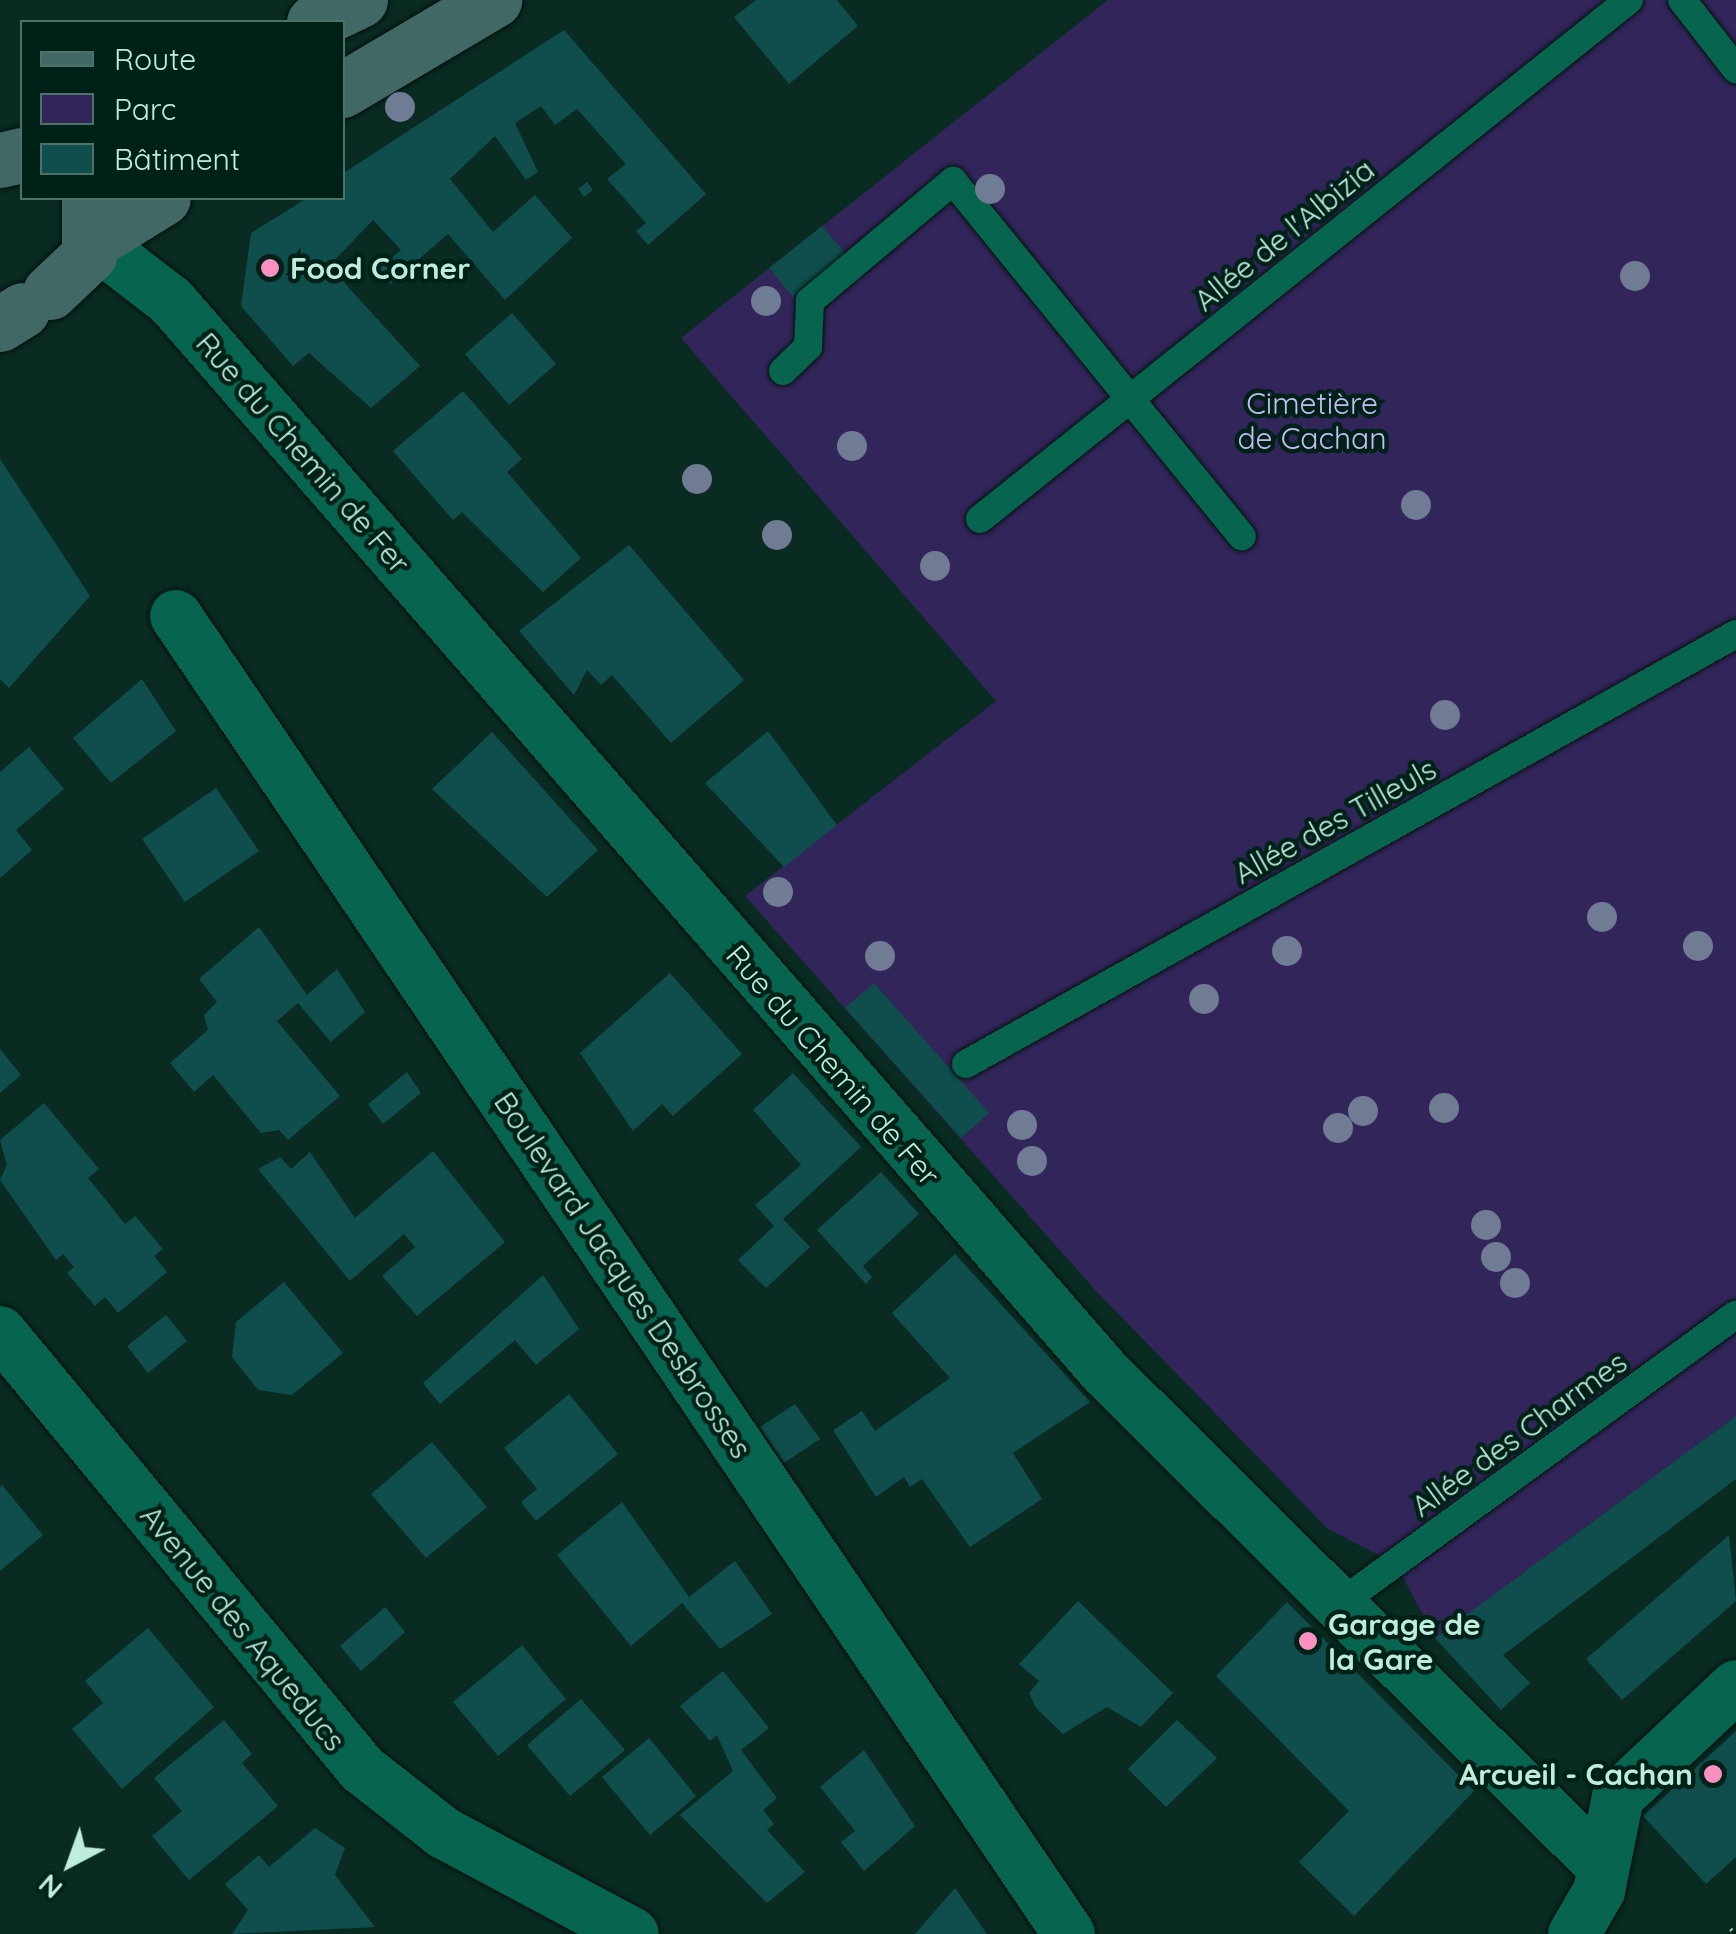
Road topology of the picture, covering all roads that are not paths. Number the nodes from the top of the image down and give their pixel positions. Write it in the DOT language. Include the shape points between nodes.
graph roads {
  1 [pos="360,0"];
  2 [pos="494,0"];
  3 [pos="1629,0"];
  4 [pos="1682,0"];
  5 [pos="318,20"];
  6 [pos="1736,69"];
  7 [pos="345,88"];
  8 [pos="156,200"];
  9 [pos="91,219"];
  10 [pos="24,309"];
  11 [pos="783,371"];
  12 [pos="1131,399"];
  13 [pos="980,520"];
  14 [pos="1242,536"];
  15 [pos="176,616"];
  16 [pos="1736,634"];
  17 [pos="966,1064"];
  18 [pos="1736,1316"];
  19 [pos="0,1332"];
  20 [pos="1339,1604"];
  21 [pos="1736,1686"];
  22 [pos="1601,1865"];
  23 [pos="633,1934"];
  24 [pos="1069,1934"];
  25 [pos="1574,1934"];
  1 -- 5 [label="street"];
  2 -- 7 [label="street"];
  3 -- 12 [label="lane, Allée de l'Albizia"];
  4 -- 6 [label="lane"];
  8 -- 9 [label="street"];
  9 -- 10 [label="street" via="80,268"];
  9 -- 20 [label="street, Rue du Chemin de Fer" via="172,301 1104,1371"];
  11 -- 12 [label="lane" via="808,347 810,301 953,181"];
  12 -- 13 [label="lane, Allée de l'Albizia"];
  12 -- 14 [label="lane"];
  15 -- 24 [label="street, Boulevard Jacques Desbrosses"];
  16 -- 17 [label="lane, Allée des Tilleuls"];
  18 -- 20 [label="lane, Allée des Charmes"];
  19 -- 23 [label="street, Avenue des Aqueducs" via="362,1769 444,1833"];
  20 -- 22 [label="street, Rue du Chemin de Fer"];
  21 -- 22 [label="street" via="1618,1797"];
  22 -- 25 [label="street" via="1592,1909"];
}
